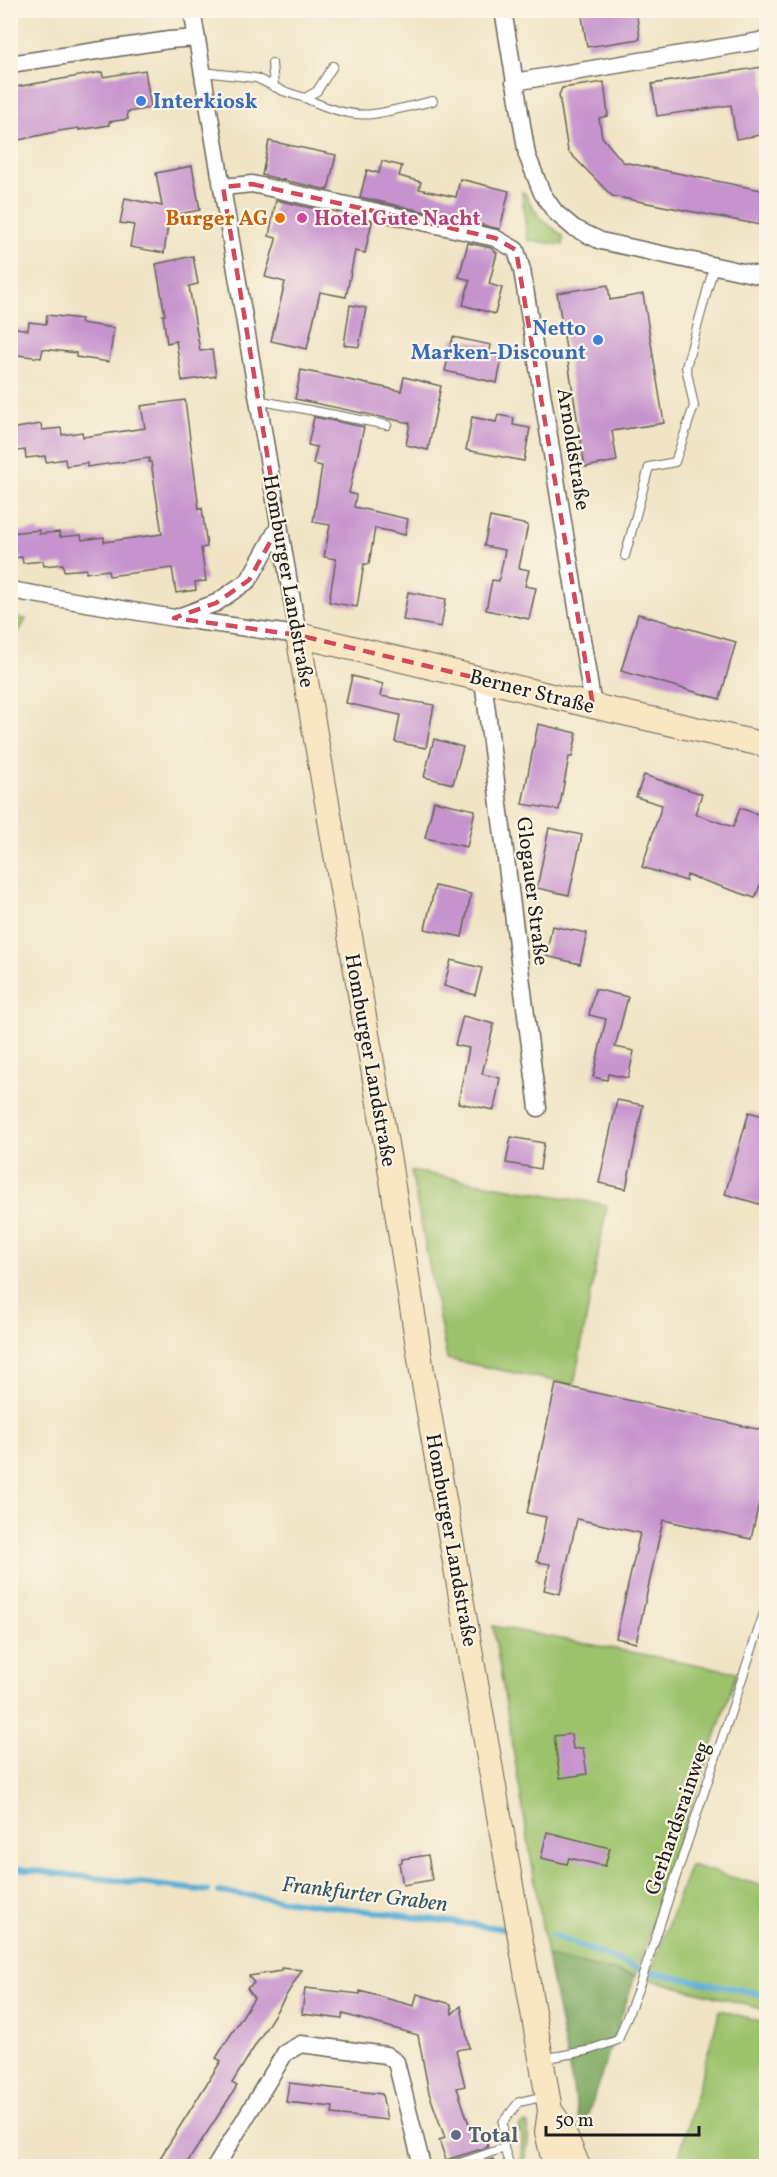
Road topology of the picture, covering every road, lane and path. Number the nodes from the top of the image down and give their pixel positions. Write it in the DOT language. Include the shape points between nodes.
graph roads {
  1 [pos="192,10"];
  2 [pos="503,10"];
  3 [pos="197,38"];
  4 [pos="766,40"];
  5 [pos="272,63"];
  6 [pos="10,64"];
  7 [pos="333,66"];
  8 [pos="203,72"];
  9 [pos="514,82"];
  10 [pos="273,87"];
  11 [pos="304,98"];
  12 [pos="433,101"];
  13 [pos="223,187"];
  14 [pos="714,266"];
  15 [pos="766,277"];
  16 [pos="256,399"];
  17 [pos="387,425"];
  18 [pos="279,526"];
  19 [pos="625,556"];
  20 [pos="10,590"];
  21 [pos="174,618"];
  22 [pos="298,635"];
  23 [pos="483,680"];
  24 [pos="593,706"];
  25 [pos="764,742"];
  26 [pos="538,1108"];
  27 [pos="766,1607"];
  28 [pos="541,2060"];
  29 [pos="548,2103"];
  30 [pos="504,2148"];
  31 [pos="216,2166"];
  32 [pos="422,2166"];
  33 [pos="452,2166"];
  34 [pos="510,2166"];
  35 [pos="555,2166"];
  36 [pos="578,2166"];
  1 -- 3 [label="street, Homburger Landstraße"];
  2 -- 9 [label="street"];
  3 -- 6 [label="street"];
  3 -- 8 [label="street, Homburger Landstraße"];
  4 -- 9 [label="street"];
  5 -- 10 [label="lane"];
  7 -- 11 [label="lane" via="317,91"];
  8 -- 10 [label="lane" via="256,78"];
  8 -- 13 [label="street, Homburger Landstraße"];
  9 -- 14 [label="street" via="527,155 542,193 555,212 574,228 601,241"];
  10 -- 11 [label="lane"];
  11 -- 12 [label="lane" via="343,111 371,114"];
  13 -- 16 [label="street, Homburger Landstraße"];
  13 -- 24 [label="street, Arnoldstraße" via="252,184 495,238 516,250"];
  14 -- 15 [label="street"];
  14 -- 19 [label="lane" via="686,367 694,406 675,462 649,467"];
  16 -- 17 [label="lane"];
  16 -- 18 [label="street, Homburger Landstraße"];
  18 -- 21 [label="street" via="249,580 216,603"];
  18 -- 22 [label="street, Homburger Landstraße"];
  20 -- 21 [label="street"];
  21 -- 22 [label="street"];
  22 -- 23 [label="street, Berner Straße"];
  22 -- 28 [label="street, Homburger Landstraße"];
  23 -- 24 [label="street, Berner Straße"];
  23 -- 26 [label="street, Glogauer Straße"];
  24 -- 25 [label="street, Berner Straße"];
  27 -- 28 [label="lane, Gerhardsrainweg" via="618,2040"];
  28 -- 29 [label="street, Homburger Landstraße"];
  29 -- 30 [label="lane" via="519,2103 503,2122"];
  29 -- 35 [label="street, Homburger Landstraße" via="547,2132"];
  29 -- 36 [label="street, Homburger Landstraße"];
  30 -- 33 [label="lane"];
  30 -- 34 [label="lane"];
  31 -- 32 [label="street" via="285,2053 301,2044 386,2055 396,2062"];
}
